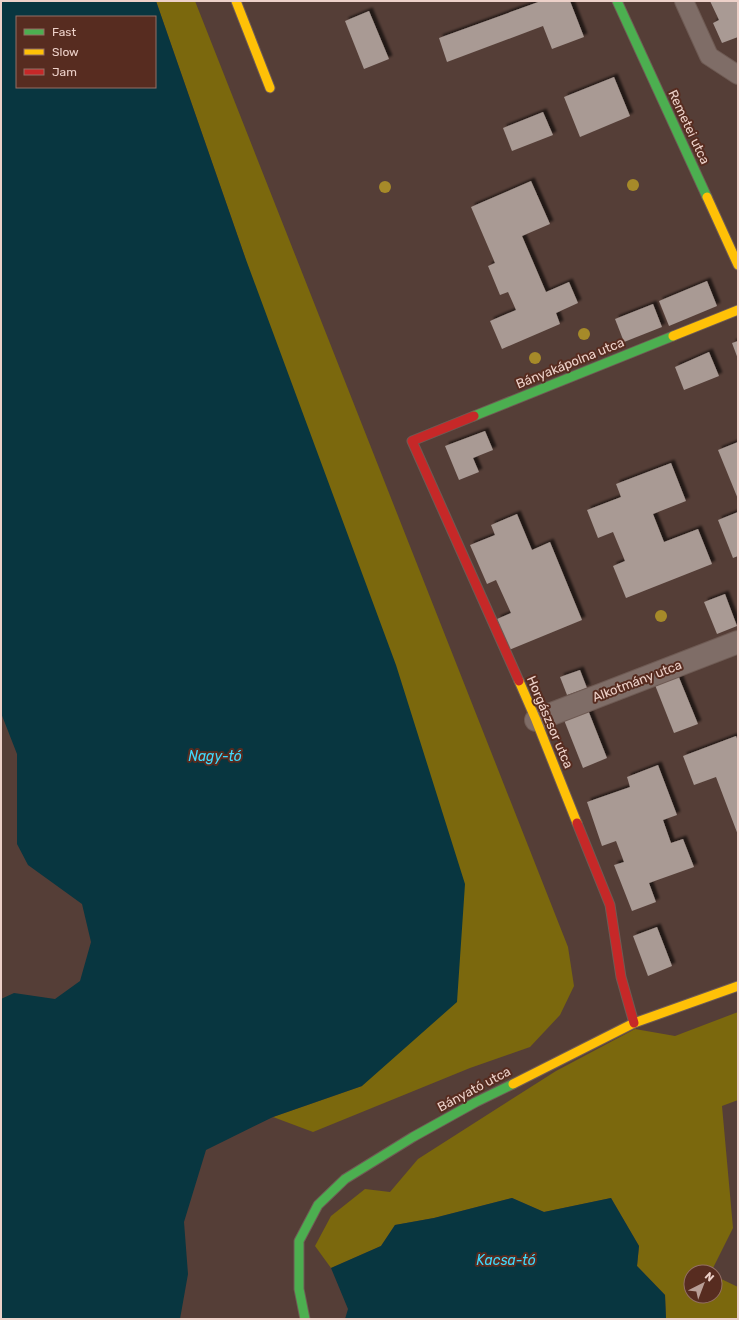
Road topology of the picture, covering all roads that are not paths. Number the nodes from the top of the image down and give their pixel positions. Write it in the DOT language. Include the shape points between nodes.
graph roads {
  1 [pos="236,1"];
  2 [pos="617,1"];
  3 [pos="684,1"];
  4 [pos="738,75"];
  5 [pos="270,88"];
  6 [pos="738,265"];
  7 [pos="738,310"];
  8 [pos="412,441"];
  9 [pos="738,642"];
  10 [pos="536,720"];
  11 [pos="738,986"];
  12 [pos="634,1023"];
  13 [pos="305,1319"];
  1 -- 5 [label="street"];
  2 -- 6 [label="street, Remetei utca"];
  3 -- 4 [label="lane" via="709,56"];
  7 -- 8 [label="street, Bányakápolna utca"];
  8 -- 10 [label="street, Horgászsor utca"];
  9 -- 10 [label="street, Alkotmány utca"];
  10 -- 12 [label="street, Horgászsor utca" via="610,905 621,977"];
  11 -- 12 [label="street, Bányató utca"];
  12 -- 13 [label="street, Bányató utca" via="476,1102 346,1179 318,1205 299,1240 299,1289"];
}
